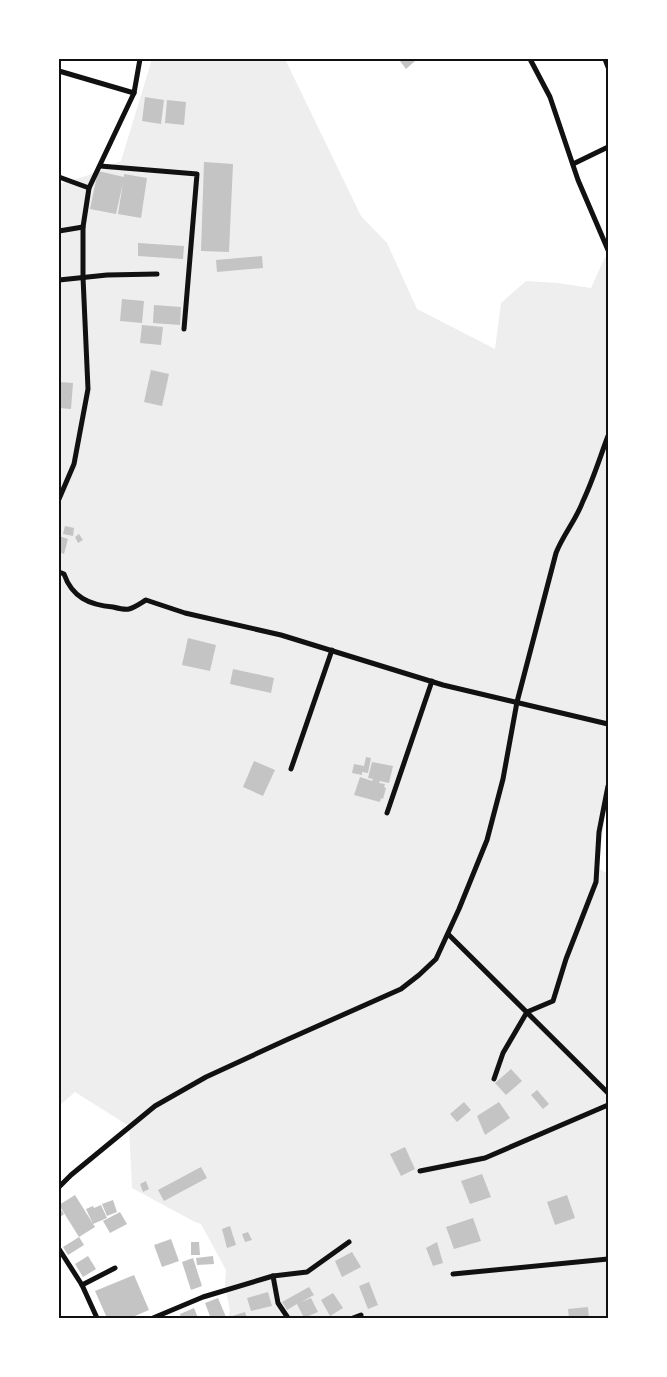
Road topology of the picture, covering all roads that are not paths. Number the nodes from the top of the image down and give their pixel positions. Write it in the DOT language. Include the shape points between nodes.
graph roads {
  1 [pos="140,59"];
  2 [pos="530,59"];
  3 [pos="605,59"];
  4 [pos="608,67"];
  5 [pos="59,71"];
  6 [pos="134,93"];
  7 [pos="608,147"];
  8 [pos="573,164"];
  9 [pos="100,166"];
  10 [pos="59,177"];
  11 [pos="89,188"];
  12 [pos="83,227"];
  13 [pos="59,231"];
  14 [pos="608,250"];
  15 [pos="157,274"];
  16 [pos="83,277"];
  17 [pos="59,280"];
  18 [pos="184,329"];
  19 [pos="608,436"];
  20 [pos="59,499"];
  21 [pos="59,572"];
  22 [pos="332,650"];
  23 [pos="432,682"];
  24 [pos="517,702"];
  25 [pos="608,724"];
  26 [pos="291,769"];
  27 [pos="608,786"];
  28 [pos="387,813"];
  29 [pos="448,934"];
  30 [pos="527,1012"];
  31 [pos="494,1078"];
  32 [pos="608,1093"];
  33 [pos="608,1105"];
  34 [pos="420,1171"];
  35 [pos="59,1187"];
  36 [pos="349,1242"];
  37 [pos="59,1249"];
  38 [pos="608,1259"];
  39 [pos="115,1268"];
  40 [pos="453,1274"];
  41 [pos="273,1276"];
  42 [pos="82,1285"];
  43 [pos="361,1315"];
  44 [pos="97,1318"];
  45 [pos="153,1318"];
  46 [pos="288,1318"];
  47 [pos="353,1318"];
  1 -- 6 [label="street"];
  2 -- 8 [label="street" via="550,97"];
  3 -- 4 [label="street"];
  5 -- 6 [label="street"];
  6 -- 9 [label="street"];
  7 -- 8 [label="street"];
  8 -- 14 [label="street"];
  9 -- 11 [label="street"];
  9 -- 18 [label="street" via="197,174"];
  10 -- 11 [label="street"];
  11 -- 12 [label="street"];
  12 -- 13 [label="street"];
  12 -- 16 [label="street"];
  15 -- 16 [label="street"];
  16 -- 17 [label="street"];
  16 -- 20 [label="street" via="88,388 74,464"];
  19 -- 24 [label="street" via="583,502 556,553"];
  21 -- 22 [label="street" via="64,574 74,592 98,605 128,609 146,600"];
  22 -- 23 [label="street"];
  22 -- 26 [label="street"];
  23 -- 24 [label="street"];
  23 -- 28 [label="street"];
  24 -- 25 [label="street"];
  24 -- 29 [label="street" via="503,779 487,840"];
  27 -- 30 [label="street" via="599,832 596,882 553,1001"];
  29 -- 30 [label="street"];
  29 -- 35 [label="street" via="436,959 401,989 206,1077 155,1106"];
  30 -- 31 [label="street" via="503,1053"];
  30 -- 32 [label="street"];
  33 -- 34 [label="street" via="485,1158"];
  36 -- 41 [label="street" via="307,1272"];
  37 -- 42 [label="street"];
  38 -- 40 [label="street"];
  39 -- 42 [label="street"];
  41 -- 45 [label="street" via="203,1297"];
  41 -- 46 [label="street" via="278,1303"];
  42 -- 44 [label="street"];
  43 -- 47 [label="street"];
}
